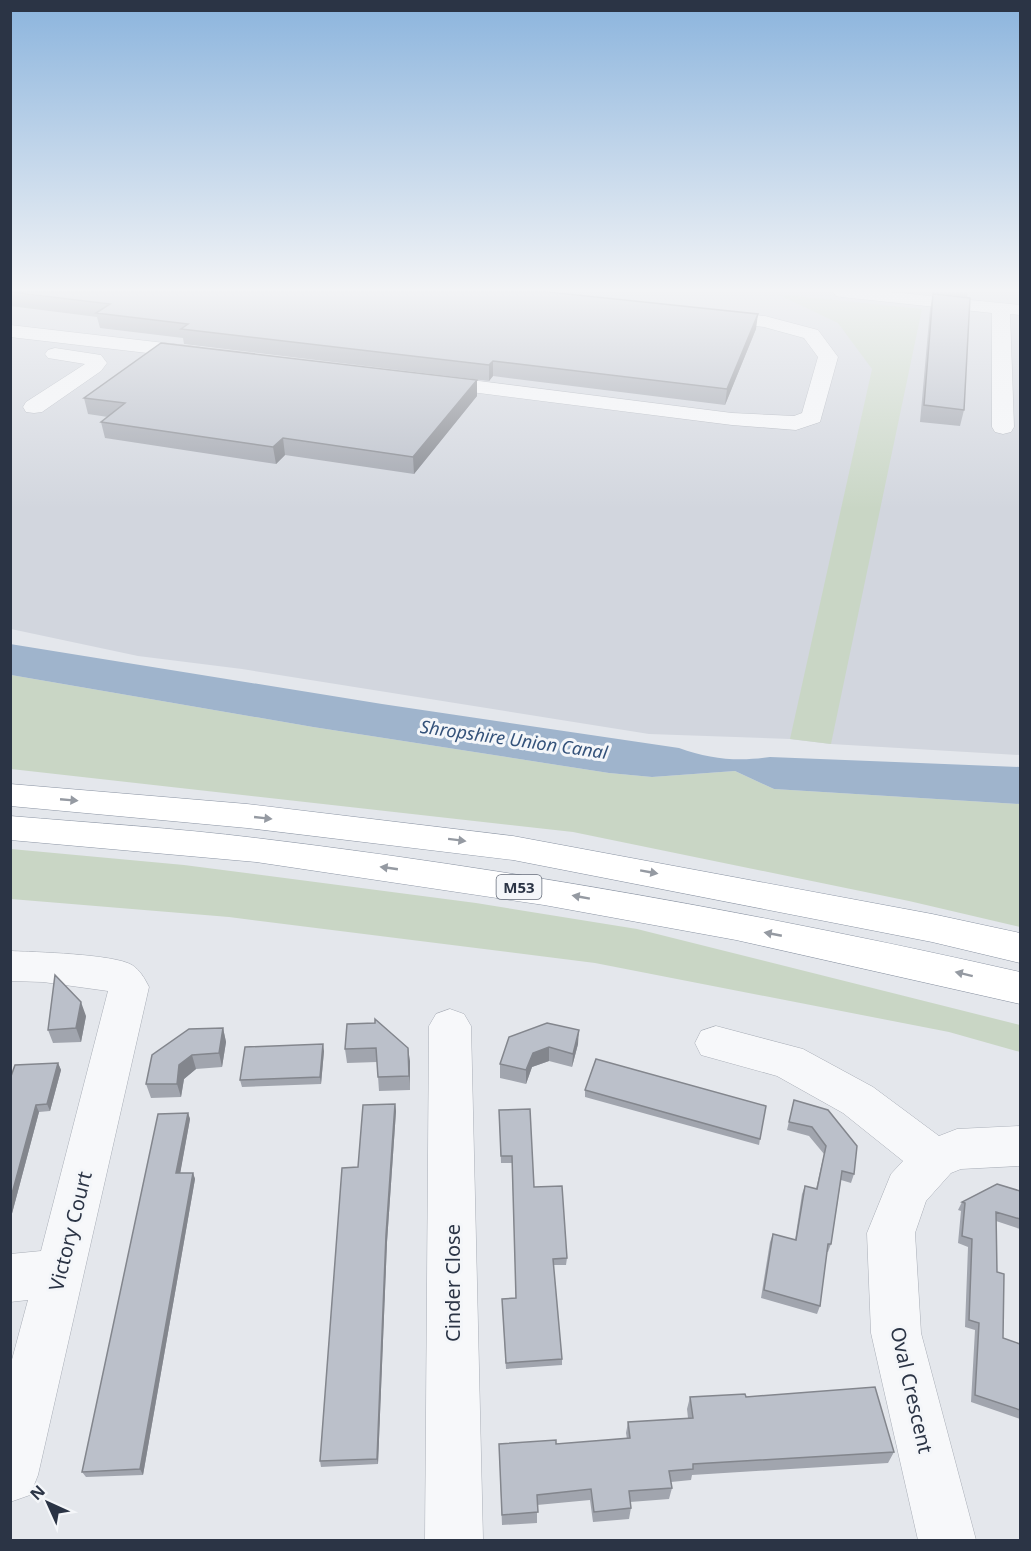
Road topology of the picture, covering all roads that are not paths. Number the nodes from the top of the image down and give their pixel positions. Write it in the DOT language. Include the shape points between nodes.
graph roads {
  1 [pos="96,364"];
  2 [pos="826,364"];
  3 [pos="1007,364"];
  4 [pos="414,379"];
  5 [pos="34,407"];
  6 [pos="1003,427"];
  7 [pos="10,795"];
  8 [pos="10,828"];
  9 [pos="1020,948"];
  10 [pos="10,966"];
  11 [pos="1020,988"];
  12 [pos="450,1026"];
  13 [pos="716,1043"];
  14 [pos="1020,1146"];
  15 [pos="935,1159"];
  16 [pos="60,1272"];
  17 [pos="10,1278"];
  18 [pos="10,1475"];
  19 [pos="454,1540"];
  20 [pos="947,1540"];
  1 -- 5 [label="street"];
  2 -- 4 [label="street" via="812,417 796,423 732,419"];
  3 -- 6 [label="street"];
  7 -- 9 [label="highway, M53, one-way" via="247,816 513,848 932,927"];
  11 -- 8 [label="highway, M53, one-way" via="915,962 571,895 256,850"];
  10 -- 16 [label="street, Victory Court" via="118,976 129,987"];
  12 -- 19 [label="street, Cinder Close"];
  13 -- 15 [label="street" via="788,1061 858,1100"];
  14 -- 15 [label="street, Oval Crescent" via="957,1149"];
  15 -- 20 [label="street, Oval Crescent" via="907,1189 891,1233 896,1333"];
  16 -- 17 [label="street"];
  16 -- 18 [label="street, Victory Court"];
}
